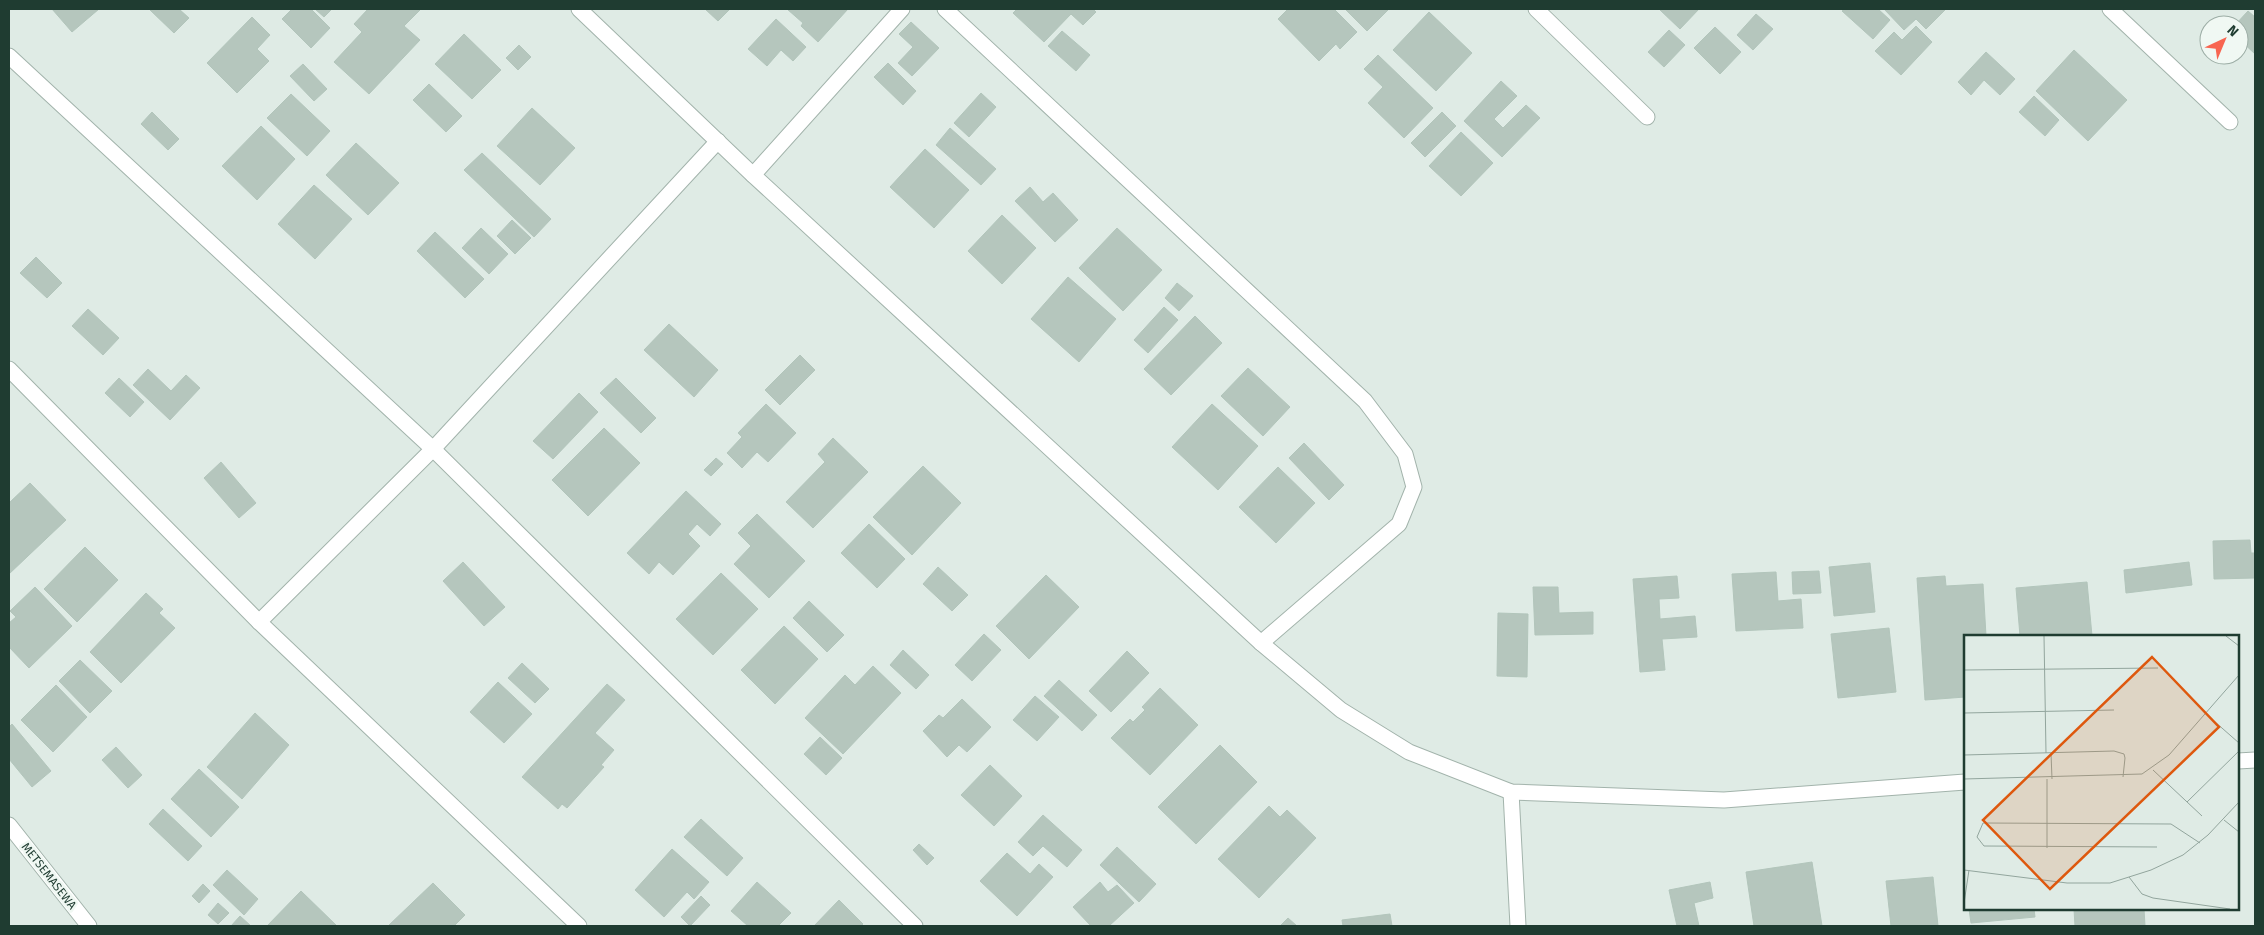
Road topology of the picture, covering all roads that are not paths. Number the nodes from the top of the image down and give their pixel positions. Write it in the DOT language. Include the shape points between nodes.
graph roads {
  1 [pos="580,9"];
  2 [pos="902,9"];
  3 [pos="945,9"];
  4 [pos="1536,9"];
  5 [pos="2110,9"];
  6 [pos="9,56"];
  7 [pos="1647,117"];
  8 [pos="2230,122"];
  9 [pos="718,142"];
  10 [pos="752,175"];
  11 [pos="9,369"];
  12 [pos="433,449"];
  13 [pos="259,622"];
  14 [pos="1261,644"];
  15 [pos="2255,760"];
  16 [pos="2239,761"];
  17 [pos="1964,782"];
  18 [pos="1511,792"];
  19 [pos="9,825"];
  20 [pos="89,926"];
  21 [pos="579,926"];
  22 [pos="915,926"];
  23 [pos="1518,926"];
  1 -- 9 [label="street"];
  2 -- 10 [label="street"];
  3 -- 14 [label="street" via="1365,401 1404,454 1414,487 1399,524"];
  4 -- 7 [label="street"];
  5 -- 8 [label="street"];
  6 -- 12 [label="street"];
  9 -- 10 [label="street"];
  9 -- 12 [label="street"];
  10 -- 14 [label="street"];
  11 -- 13 [label="street"];
  12 -- 13 [label="street"];
  12 -- 22 [label="street"];
  13 -- 21 [label="street"];
  14 -- 18 [label="street" via="1341,710 1409,752"];
  15 -- 16 [label="street"];
  17 -- 18 [label="street" via="1724,800"];
  18 -- 23 [label="street"];
  19 -- 20 [label="street, METSEMASEWA"];
}
